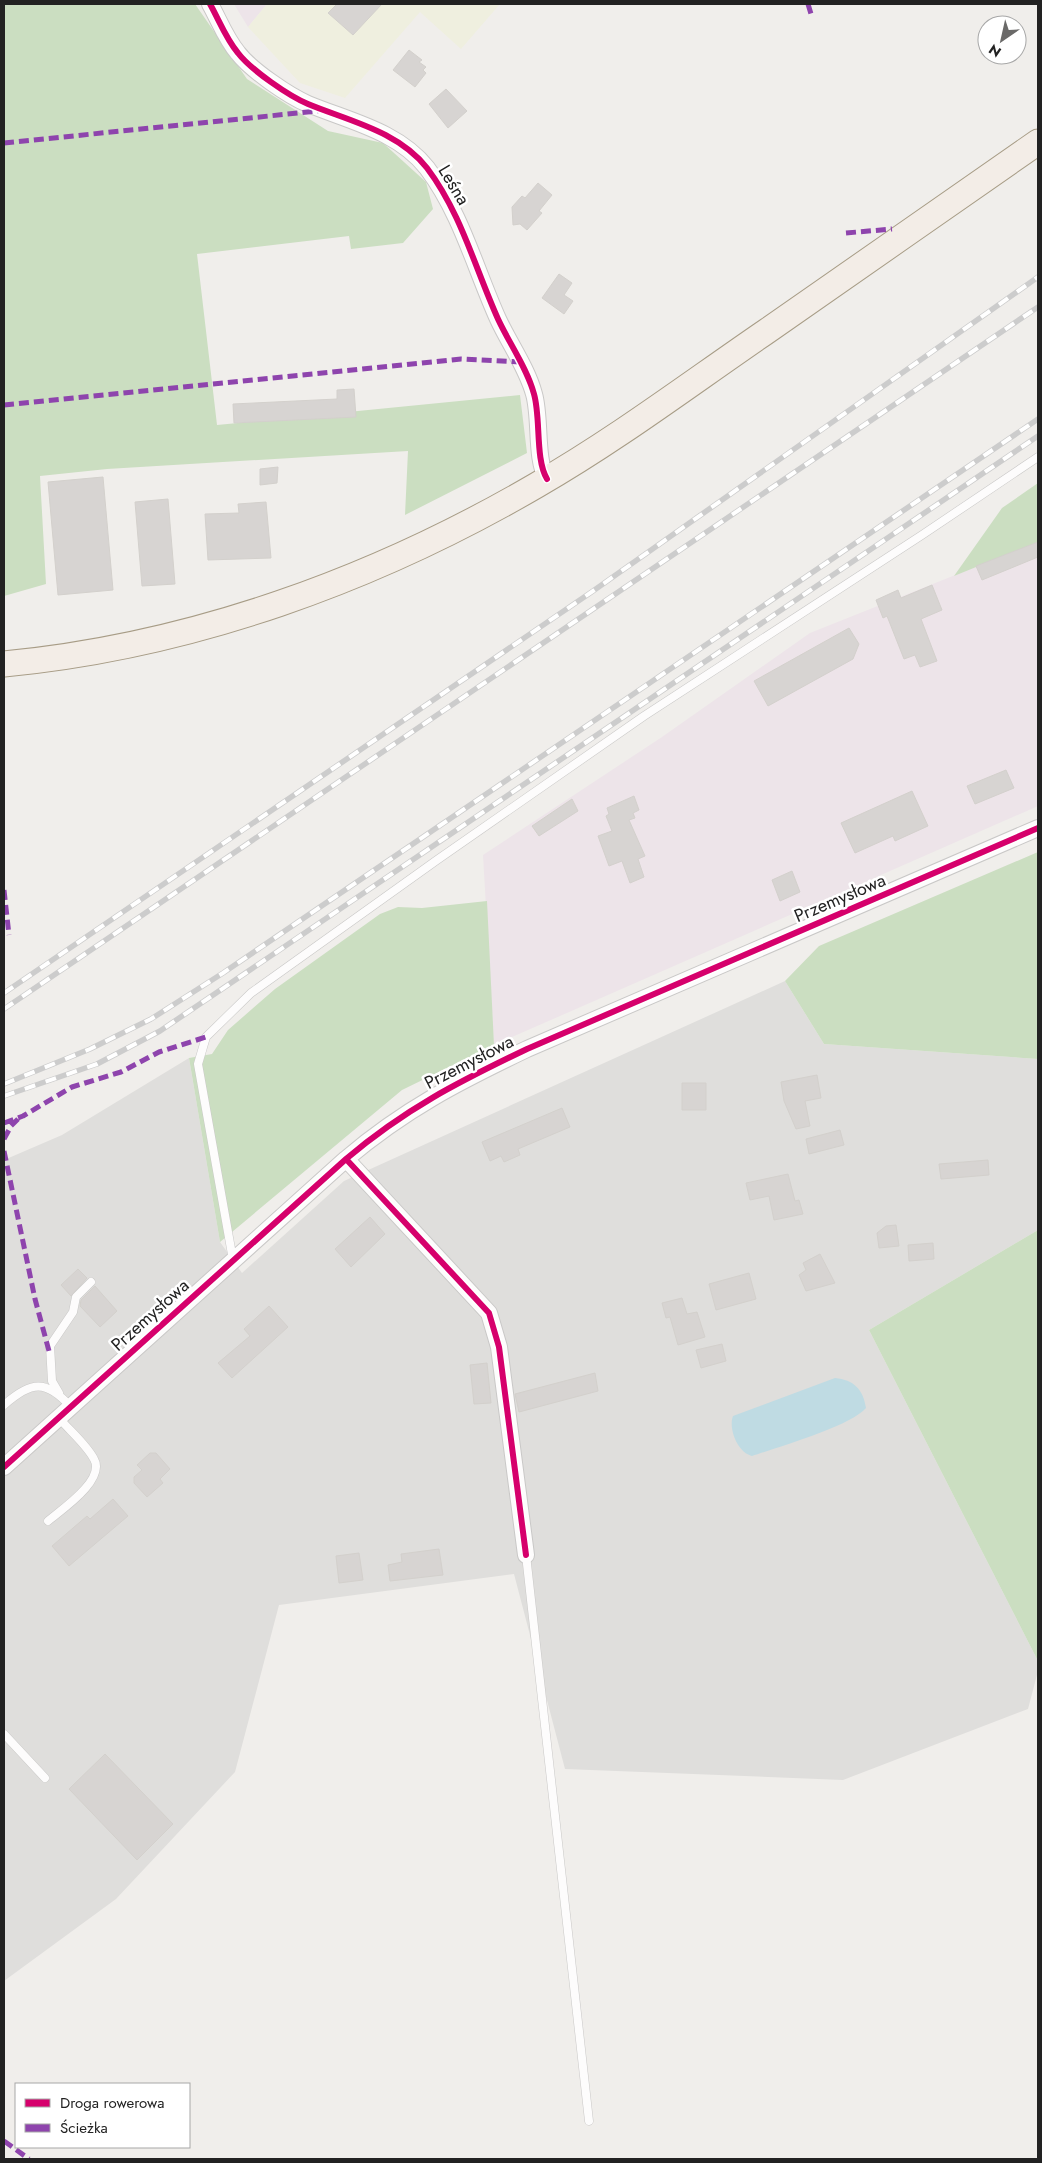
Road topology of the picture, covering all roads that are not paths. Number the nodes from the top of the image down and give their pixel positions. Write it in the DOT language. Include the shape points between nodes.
graph roads {
  1 [pos="210,4"];
  2 [pos="1038,142"];
  3 [pos="1038,457"];
  4 [pos="547,479"];
  5 [pos="4,664"];
  6 [pos="1038,828"];
  7 [pos="346,1159"];
  8 [pos="233,1261"];
  9 [pos="91,1282"];
  10 [pos="58,1393"];
  11 [pos="4,1405"];
  12 [pos="65,1412"];
  13 [pos="4,1467"];
  14 [pos="48,1521"];
  15 [pos="526,1555"];
  16 [pos="4,1734"];
  17 [pos="45,1778"];
  18 [pos="590,2121"];
  1 -- 4 [label="street, Leśna" via="235,50 251,66 303,101 364,124 397,143 420,161 437,183 452,209 498,320 534,390 542,467"];
  2 -- 4 [label="main road" via="622,432"];
  3 -- 8 [label="lane" via="644,716 437,860 251,993 206,1037 198,1064"];
  4 -- 5 [label="main road" via="432,542 367,571 257,611 164,637"];
  6 -- 7 [label="street, Przemysłowa" via="484,1070 436,1094"];
  7 -- 8 [label="street, Przemysłowa"];
  7 -- 15 [label="street" via="489,1313 499,1347"];
  8 -- 12 [label="street, Przemysłowa"];
  9 -- 10 [label="lane" via="76,1297 72,1312 50,1346 52,1381"];
  10 -- 11 [label="lane" via="41,1387 30,1388"];
  10 -- 12 [label="lane"];
  12 -- 13 [label="street, Przemysłowa"];
  12 -- 14 [label="lane" via="94,1459 96,1470 88,1486"];
  15 -- 18 [label="lane"];
  16 -- 17 [label="lane"];
}
